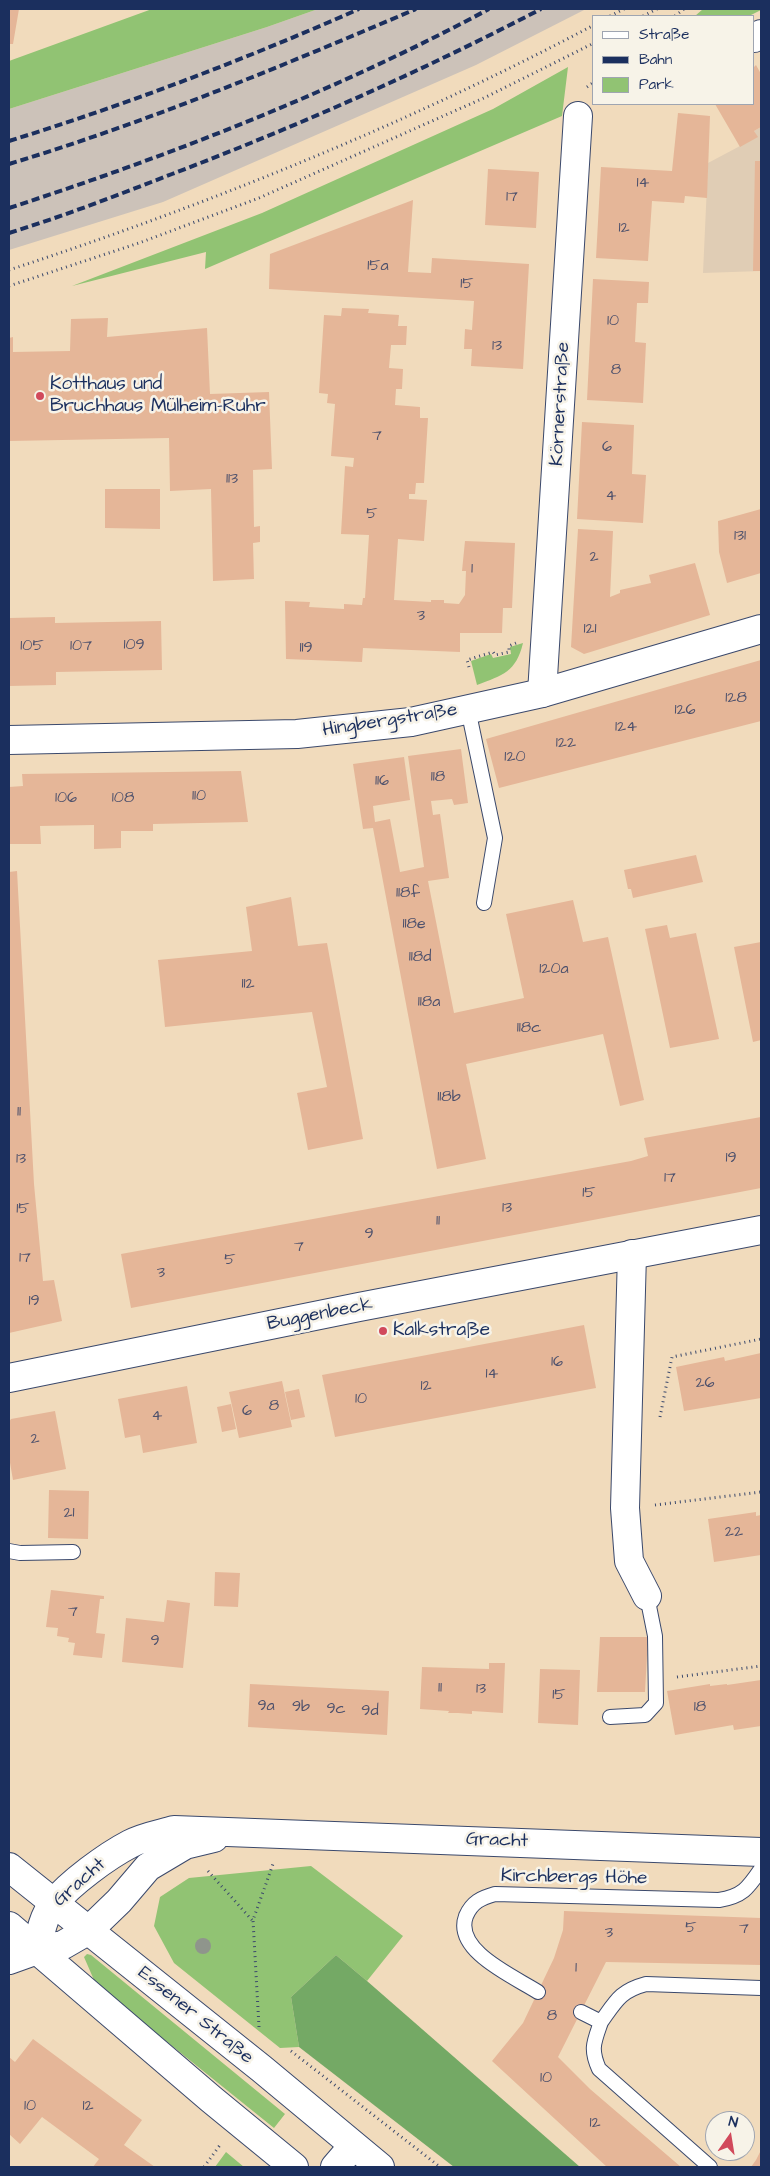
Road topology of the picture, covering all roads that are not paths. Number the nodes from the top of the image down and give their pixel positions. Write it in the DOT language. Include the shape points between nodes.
graph roads {
  1 [pos="578,116"];
  2 [pos="761,629"];
  3 [pos="542,693"];
  4 [pos="468,709"];
  5 [pos="9,740"];
  6 [pos="484,902"];
  7 [pos="761,1230"];
  8 [pos="632,1254"];
  9 [pos="9,1378"];
  10 [pos="9,1551"];
  11 [pos="73,1552"];
  12 [pos="647,1596"];
  13 [pos="610,1717"];
  14 [pos="232,1833"];
  15 [pos="761,1852"];
  16 [pos="9,1866"];
  17 [pos="761,1869"];
  18 [pos="53,1904"];
  19 [pos="9,1926"];
  20 [pos="89,1930"];
  21 [pos="37,1950"];
  22 [pos="9,1960"];
  23 [pos="761,1988"];
  24 [pos="538,1992"];
  25 [pos="581,2012"];
  26 [pos="601,2022"];
  27 [pos="353,2146"];
  28 [pos="294,2167"];
  29 [pos="335,2167"];
  30 [pos="380,2167"];
  31 [pos="710,2167"];
  1 -- 3 [label="street, Körnerstraße"];
  2 -- 3 [label="street, Hingbergstraße"];
  3 -- 4 [label="street, Hingbergstraße"];
  4 -- 5 [label="street, Hingbergstraße" via="411,722 297,734"];
  4 -- 6 [label="lane" via="495,838"];
  7 -- 8 [label="street, Buggenbeck"];
  8 -- 9 [label="street, Buggenbeck"];
  8 -- 12 [label="street" via="625,1508 629,1561"];
  10 -- 11 [label="lane"];
  12 -- 13 [label="lane" via="655,1636 656,1703 645,1715"];
  14 -- 15 [label="street, Gracht"];
  14 -- 18 [label="street, Gracht" via="174,1830 131,1843 99,1862"];
  14 -- 20 [label="street, Gracht" via="185,1845 148,1867"];
  16 -- 18 [label="street, Essener Straße"];
  17 -- 24 [label="lane, Kirchbergs Höhe" via="746,1891 733,1898 719,1900 495,1894 478,1899 465,1920 465,1934 470,1944 477,1954"];
  18 -- 20 [label="street, Essener Straße"];
  18 -- 21 [label="street, Gracht" via="42,1926"];
  19 -- 21 [label="street"];
  20 -- 21 [label="street, Gracht" via="63,1945"];
  20 -- 27 [label="street, Essener Straße"];
  21 -- 22 [label="street"];
  21 -- 28 [label="street"];
  23 -- 26 [label="lane" via="646,1984 631,1988 619,1997"];
  25 -- 26 [label="lane"];
  26 -- 31 [label="lane" via="593,2043 593,2056 599,2069"];
  27 -- 29 [label="street"];
  27 -- 30 [label="street, Essener Straße"];
}
